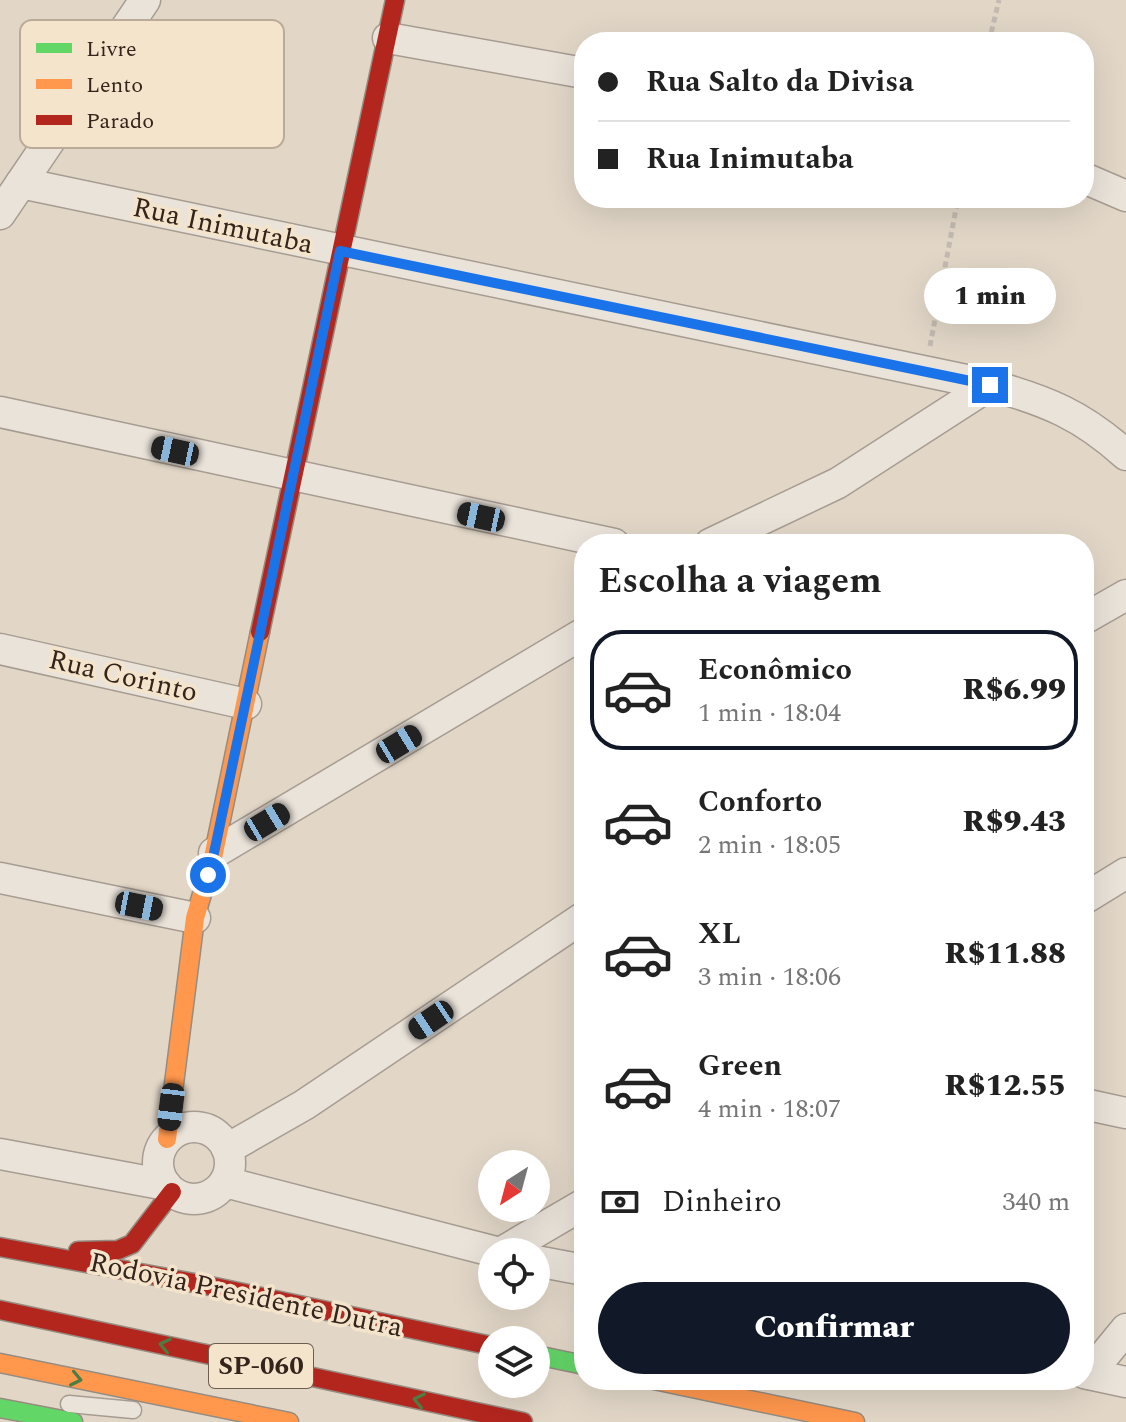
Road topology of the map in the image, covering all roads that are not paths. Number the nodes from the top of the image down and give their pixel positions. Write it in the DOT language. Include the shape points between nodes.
graph roads {
  1 [pos="145,0"];
  2 [pos="395,0"];
  3 [pos="131,20"];
  4 [pos="388,38"];
  5 [pos="574,71"];
  6 [pos="45,148"];
  7 [pos="1094,182"];
  8 [pos="21,183"];
  9 [pos="1126,196"];
  10 [pos="0,214"];
  11 [pos="340,251"];
  12 [pos="990,385"];
  13 [pos="0,412"];
  14 [pos="1126,455"];
  15 [pos="292,476"];
  16 [pos="731,534"];
  17 [pos="574,536"];
  18 [pos="1126,595"];
  19 [pos="1094,613"];
  20 [pos="574,639"];
  21 [pos="0,649"];
  22 [pos="246,704"];
  23 [pos="214,853"];
  24 [pos="1126,873"];
  25 [pos="0,878"];
  26 [pos="1094,893"];
  27 [pos="195,918"];
  28 [pos="574,924"];
  29 [pos="1094,1106"];
  30 [pos="1126,1113"];
  31 [pos="167,1139"];
  32 [pos="227,1149"];
  33 [pos="0,1154"];
  34 [pos="225,1182"];
  35 [pos="169,1188"];
  36 [pos="574,1210"];
  37 [pos="526,1238"];
  38 [pos="0,1247"];
  39 [pos="478,1247"];
  40 [pos="25,1253"];
  41 [pos="550,1264"];
  42 [pos="574,1268"];
  43 [pos="0,1310"];
  44 [pos="1126,1329"];
  45 [pos="478,1343"];
  46 [pos="550,1358"];
  47 [pos="0,1363"];
  48 [pos="574,1363"];
  49 [pos="1094,1365"];
  50 [pos="1094,1376"];
  51 [pos="1126,1382"];
  52 [pos="702,1390"];
  53 [pos="0,1393"];
  54 [pos="207,1405"];
  55 [pos="0,1408"];
  56 [pos="73,1422"];
  57 [pos="289,1422"];
  58 [pos="523,1422"];
  59 [pos="855,1422"];
  1 -- 3 [label="street"];
  2 -- 4 [label="main road"];
  4 -- 5 [label="street"];
  4 -- 11 [label="main road"];
  6 -- 8 [label="street"];
  7 -- 9 [label="street"];
  8 -- 10 [label="street"];
  8 -- 11 [label="street, Rua Inimutaba"];
  11 -- 12 [label="street, Rua Inimutaba"];
  11 -- 15 [label="main road"];
  12 -- 14 [label="street, Rua Inimutaba" via="1044,400 1100,432"];
  12 -- 16 [label="street" via="838,483"];
  13 -- 15 [label="street"];
  15 -- 17 [label="street"];
  15 -- 22 [label="main road"];
  18 -- 19 [label="street"];
  20 -- 23 [label="street"];
  21 -- 22 [label="street, Rua Corinto"];
  22 -- 23 [label="main road"];
  23 -- 27 [label="main road"];
  24 -- 26 [label="street"];
  25 -- 27 [label="street"];
  27 -- 31 [label="main road"];
  28 -- 32 [label="street" via="304,1105"];
  29 -- 30 [label="street"];
  31 -- 32 [label="street" via="185,1128 205,1129"];
  31 -- 35 [label="street" via="158,1167"];
  32 -- 34 [label="street" via="230,1166"];
  33 -- 35 [label="street"];
  34 -- 35 [label="street" via="201,1198 181,1197"];
  34 -- 39 [label="street"];
  35 -- 40 [label="main road" via="132,1244 118,1250"];
  36 -- 37 [label="street"];
  38 -- 40 [label="main road, Rodovia Presidente Dutra / SP-060"];
  40 -- 45 [label="main road, Rodovia Presidente Dutra / SP-060"];
  41 -- 42 [label="street"];
  58 -- 43 [label="main road, SP-060, one-way"];
  44 -- 49 [label="street"];
  46 -- 48 [label="main road"];
  47 -- 54 [label="main road, SP-060, one-way"];
  50 -- 51 [label="street"];
  52 -- 59 [label="main road"];
  53 -- 54 [label="lane" via="123,1410"];
  54 -- 57 [label="main road, SP-060"];
  55 -- 56 [label="main road"];
}
